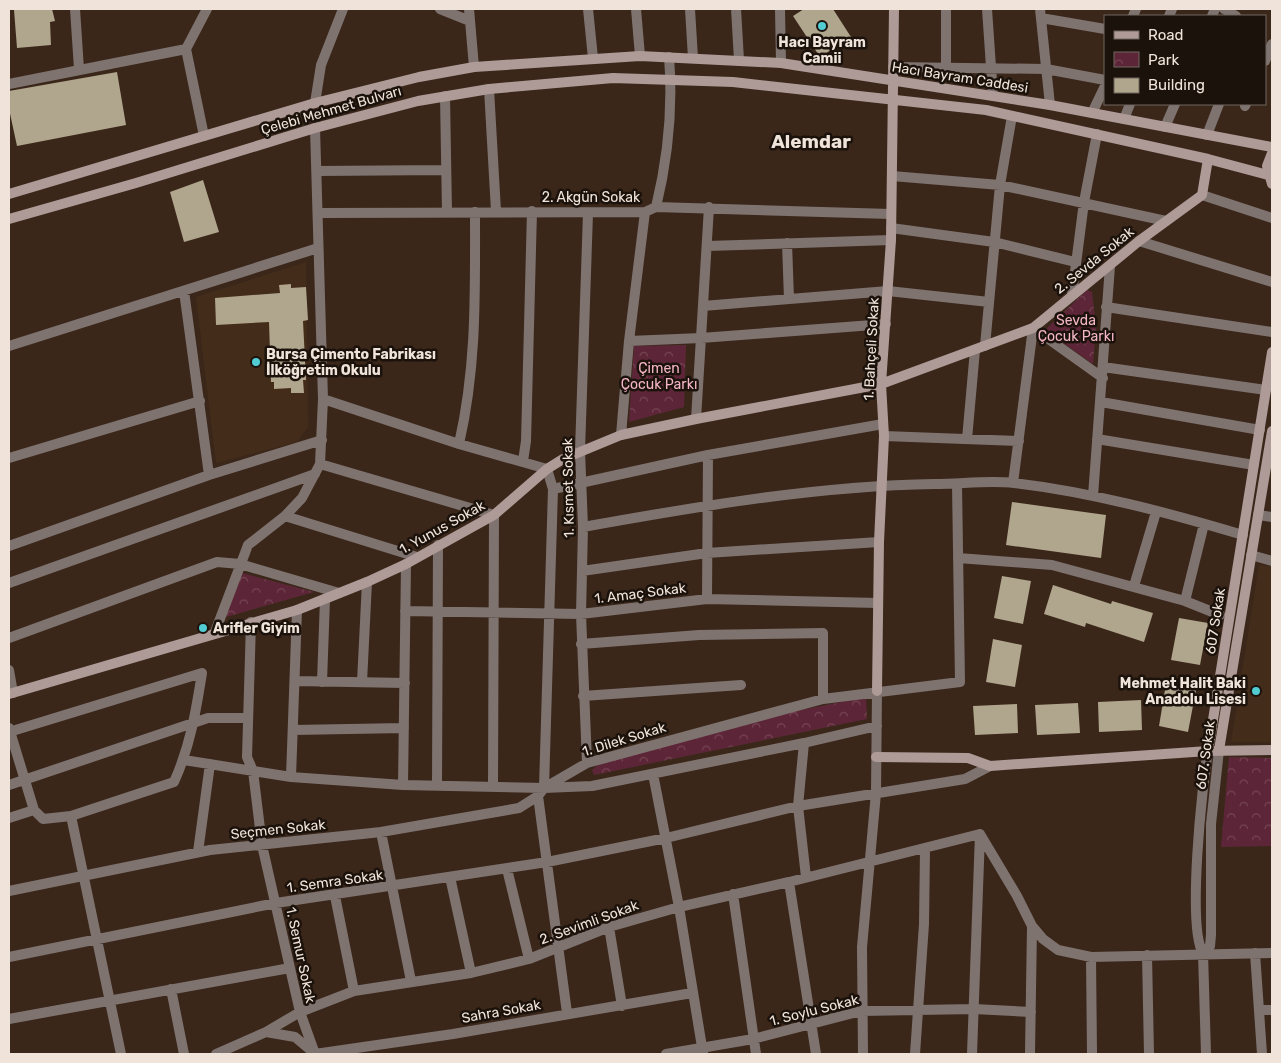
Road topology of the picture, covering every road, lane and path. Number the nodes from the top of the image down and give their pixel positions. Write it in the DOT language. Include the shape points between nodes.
graph roads {
  1 [pos="75,9"];
  2 [pos="207,9"];
  3 [pos="343,9"];
  4 [pos="440,9"];
  5 [pos="469,9"];
  6 [pos="588,9"];
  7 [pos="636,9"];
  8 [pos="690,9"];
  9 [pos="736,9"];
  10 [pos="780,9"];
  11 [pos="894,9"];
  12 [pos="946,9"];
  13 [pos="987,9"];
  14 [pos="1041,14"];
  15 [pos="470,20"];
  16 [pos="1104,29"];
  17 [pos="1272,42"];
  18 [pos="186,49"];
  19 [pos="640,56"];
  20 [pos="668,57"];
  21 [pos="593,58"];
  22 [pos="692,58"];
  23 [pos="1266,58"];
  24 [pos="739,60"];
  25 [pos="781,63"];
  26 [pos="474,67"];
  27 [pos="893,67"];
  28 [pos="79,68"];
  29 [pos="946,68"];
  30 [pos="993,69"];
  31 [pos="1046,69"];
  32 [pos="670,79"];
  33 [pos="894,80"];
  34 [pos="1104,80"];
  35 [pos="9,84"];
  36 [pos="490,88"];
  37 [pos="1104,88"];
  38 [pos="445,96"];
  39 [pos="993,96"];
  40 [pos="894,100"];
  41 [pos="315,103"];
  42 [pos="1050,105"];
  43 [pos="1130,105"];
  44 [pos="1175,105"];
  45 [pos="1219,105"];
  46 [pos="1092,113"];
  47 [pos="1012,116"];
  48 [pos="1124,119"];
  49 [pos="1165,127"];
  50 [pos="315,128"];
  51 [pos="1097,134"];
  52 [pos="1207,135"];
  53 [pos="204,136"];
  54 [pos="1272,147"];
  55 [pos="1272,153"];
  56 [pos="1208,159"];
  57 [pos="446,170"];
  58 [pos="317,172"];
  59 [pos="892,176"];
  60 [pos="1270,180"];
  61 [pos="1000,185"];
  62 [pos="9,194"];
  63 [pos="1202,195"];
  64 [pos="1084,202"];
  65 [pos="656,207"];
  66 [pos="709,207"];
  67 [pos="496,211"];
  68 [pos="532,211"];
  69 [pos="447,212"];
  70 [pos="475,212"];
  71 [pos="646,212"];
  72 [pos="319,213"];
  73 [pos="588,213"];
  74 [pos="891,214"];
  75 [pos="1272,218"];
  76 [pos="9,219"];
  77 [pos="1166,221"];
  78 [pos="891,228"];
  79 [pos="891,240"];
  80 [pos="1139,241"];
  81 [pos="994,242"];
  82 [pos="787,243"];
  83 [pos="707,246"];
  84 [pos="318,248"];
  85 [pos="1075,262"];
  86 [pos="1110,266"];
  87 [pos="1272,282"];
  88 [pos="184,291"];
  89 [pos="888,291"];
  90 [pos="1072,295"];
  91 [pos="789,299"];
  92 [pos="989,302"];
  93 [pos="703,306"];
  94 [pos="1106,307"];
  95 [pos="886,324"];
  96 [pos="1033,328"];
  97 [pos="1272,332"];
  98 [pos="701,338"];
  99 [pos="629,341"];
  100 [pos="9,346"];
  101 [pos="985,346"];
  102 [pos="975,350"];
  103 [pos="1272,352"];
  104 [pos="1103,367"];
  105 [pos="1103,378"];
  106 [pos="881,384"];
  107 [pos="1266,390"];
  108 [pos="323,399"];
  109 [pos="200,401"];
  110 [pos="1101,402"];
  111 [pos="696,418"];
  112 [pos="883,424"];
  113 [pos="1260,430"];
  114 [pos="1272,431"];
  115 [pos="621,435"];
  116 [pos="884,436"];
  117 [pos="967,439"];
  118 [pos="1097,439"];
  119 [pos="322,440"];
  120 [pos="1019,441"];
  121 [pos="459,444"];
  122 [pos="580,451"];
  123 [pos="708,455"];
  124 [pos="9,458"];
  125 [pos="523,461"];
  126 [pos="320,464"];
  127 [pos="1254,464"];
  128 [pos="1269,464"];
  129 [pos="547,469"];
  130 [pos="314,474"];
  131 [pos="209,475"];
  132 [pos="1013,483"];
  133 [pos="582,484"];
  134 [pos="957,484"];
  135 [pos="882,485"];
  136 [pos="553,489"];
  137 [pos="1093,496"];
  138 [pos="708,504"];
  139 [pos="1156,512"];
  140 [pos="494,514"];
  141 [pos="1258,515"];
  142 [pos="285,516"];
  143 [pos="1272,517"];
  144 [pos="1204,524"];
  145 [pos="583,527"];
  146 [pos="1243,535"];
  147 [pos="879,542"];
  148 [pos="438,545"];
  149 [pos="9,546"];
  150 [pos="707,553"];
  151 [pos="1251,555"];
  152 [pos="417,557"];
  153 [pos="958,558"];
  154 [pos="1272,561"];
  155 [pos="240,564"];
  156 [pos="406,564"];
  157 [pos="582,571"];
  158 [pos="367,582"];
  159 [pos="9,583"];
  160 [pos="1134,586"];
  161 [pos="339,593"];
  162 [pos="325,599"];
  163 [pos="707,599"];
  164 [pos="1185,601"];
  165 [pos="878,603"];
  166 [pos="297,610"];
  167 [pos="405,611"];
  168 [pos="438,611"];
  169 [pos="494,612"];
  170 [pos="548,613"];
  171 [pos="580,614"];
  172 [pos="1220,615"];
  173 [pos="251,622"];
  174 [pos="215,632"];
  175 [pos="9,638"];
  176 [pos="581,644"];
  177 [pos="9,670"];
  178 [pos="295,681"];
  179 [pos="322,682"];
  180 [pos="362,682"];
  181 [pos="405,683"];
  182 [pos="742,685"];
  183 [pos="878,691"];
  184 [pos="11,693"];
  185 [pos="583,696"];
  186 [pos="824,699"];
  187 [pos="248,718"];
  188 [pos="193,724"];
  189 [pos="877,726"];
  190 [pos="404,728"];
  191 [pos="293,730"];
  192 [pos="9,731"];
  193 [pos="804,743"];
  194 [pos="1213,750"];
  195 [pos="1272,750"];
  196 [pos="876,757"];
  197 [pos="184,760"];
  198 [pos="588,762"];
  199 [pos="210,764"];
  200 [pos="990,766"];
  201 [pos="253,771"];
  202 [pos="653,774"];
  203 [pos="290,777"];
  204 [pos="24,780"];
  205 [pos="9,785"];
  206 [pos="403,785"];
  207 [pos="437,785"];
  208 [pos="494,787"];
  209 [pos="541,792"];
  210 [pos="876,793"];
  211 [pos="798,806"];
  212 [pos="34,810"];
  213 [pos="71,816"];
  214 [pos="9,818"];
  215 [pos="381,832"];
  216 [pos="980,834"];
  217 [pos="666,838"];
  218 [pos="262,845"];
  219 [pos="925,849"];
  220 [pos="198,852"];
  221 [pos="872,860"];
  222 [pos="546,862"];
  223 [pos="506,869"];
  224 [pos="84,876"];
  225 [pos="450,877"];
  226 [pos="806,877"];
  227 [pos="789,882"];
  228 [pos="392,886"];
  229 [pos="9,891"];
  230 [pos="733,894"];
  231 [pos="334,896"];
  232 [pos="276,903"];
  233 [pos="679,906"];
  234 [pos="1032,926"];
  235 [pos="609,927"];
  236 [pos="97,939"];
  237 [pos="558,948"];
  238 [pos="1203,953"];
  239 [pos="1255,953"];
  240 [pos="1272,953"];
  241 [pos="1147,955"];
  242 [pos="9,957"];
  243 [pos="1091,957"];
  244 [pos="529,959"];
  245 [pos="290,968"];
  246 [pos="471,973"];
  247 [pos="411,981"];
  248 [pos="171,989"];
  249 [pos="354,991"];
  250 [pos="692,993"];
  251 [pos="110,1000"];
  252 [pos="622,1006"];
  253 [pos="917,1008"];
  254 [pos="974,1009"];
  255 [pos="1259,1010"];
  256 [pos="1272,1010"];
  257 [pos="861,1011"];
  258 [pos="300,1012"];
  259 [pos="1031,1012"];
  260 [pos="567,1013"];
  261 [pos="9,1019"];
  262 [pos="811,1024"];
  263 [pos="266,1032"];
  264 [pos="753,1039"];
  265 [pos="703,1051"];
  266 [pos="121,1054"];
  267 [pos="184,1054"];
  268 [pos="216,1054"];
  269 [pos="315,1054"];
  270 [pos="666,1054"];
  271 [pos="756,1054"];
  272 [pos="816,1054"];
  273 [pos="863,1054"];
  274 [pos="915,1054"];
  275 [pos="972,1054"];
  276 [pos="1030,1054"];
  277 [pos="1092,1054"];
  278 [pos="1149,1054"];
  279 [pos="1206,1054"];
  280 [pos="1262,1054"];
  1 -- 28 [label="street"];
  2 -- 18 [label="street"];
  3 -- 41 [label="street" via="321,65"];
  4 -- 15 [label="street"];
  5 -- 15 [label="street"];
  6 -- 21 [label="street"];
  7 -- 19 [label="street"];
  8 -- 22 [label="street"];
  9 -- 24 [label="street"];
  10 -- 25 [label="street"];
  11 -- 27 [label="street, 1. Bahçeli Sokak"];
  12 -- 29 [label="street"];
  13 -- 30 [label="street"];
  14 -- 16 [label="street"];
  14 -- 31 [label="street"];
  15 -- 26 [label="street"];
  17 -- 23 [label="street"];
  18 -- 28 [label="street"];
  18 -- 53 [label="street"];
  19 -- 20 [label="street, Hacı Bayram Caddesi"];
  19 -- 21 [label="street, Çelebi Mehmet Bulvarı"];
  20 -- 22 [label="street, Hacı Bayram Caddesi"];
  20 -- 32 [label="street"];
  21 -- 26 [label="street, Çelebi Mehmet Bulvarı"];
  22 -- 24 [label="street, Hacı Bayram Caddesi"];
  24 -- 25 [label="street, Hacı Bayram Caddesi"];
  25 -- 33 [label="street, Hacı Bayram Caddesi"];
  26 -- 41 [label="street, Çelebi Mehmet Bulvarı"];
  27 -- 29 [label="street"];
  27 -- 33 [label="street, 1. Bahçeli Sokak"];
  28 -- 35 [label="street"];
  29 -- 30 [label="street"];
  30 -- 31 [label="street"];
  30 -- 39 [label="street"];
  31 -- 34 [label="street"];
  31 -- 42 [label="street"];
  32 -- 36 [label="street, Çelebi Mehmet Bulvarı" via="613,78"];
  32 -- 40 [label="street, Hacı Bayram Caddesi" via="734,82"];
  32 -- 65 [label="street" via="663,179"];
  33 -- 39 [label="street, Hacı Bayram Caddesi"];
  33 -- 40 [label="street, 1. Bahçeli Sokak"];
  36 -- 38 [label="street, Çelebi Mehmet Bulvarı"];
  36 -- 67 [label="street"];
  37 -- 46 [label="street"];
  38 -- 50 [label="street, Çelebi Mehmet Bulvarı" via="418,100"];
  38 -- 57 [label="street"];
  39 -- 42 [label="street, Hacı Bayram Caddesi"];
  40 -- 47 [label="street, Hacı Bayram Caddesi"];
  40 -- 59 [label="street, 1. Bahçeli Sokak"];
  41 -- 53 [label="street, Çelebi Mehmet Bulvarı"];
  42 -- 46 [label="street, Hacı Bayram Caddesi"];
  43 -- 48 [label="street"];
  44 -- 49 [label="street"];
  45 -- 52 [label="street"];
  46 -- 48 [label="street, Hacı Bayram Caddesi"];
  47 -- 51 [label="street, Hacı Bayram Caddesi"];
  47 -- 61 [label="street"];
  48 -- 49 [label="street, Hacı Bayram Caddesi"];
  49 -- 52 [label="street, Hacı Bayram Caddesi"];
  50 -- 58 [label="street"];
  50 -- 76 [label="street, Çelebi Mehmet Bulvarı"];
  51 -- 56 [label="street, Hacı Bayram Caddesi"];
  51 -- 64 [label="street"];
  52 -- 54 [label="street, Hacı Bayram Caddesi"];
  53 -- 62 [label="street, Çelebi Mehmet Bulvarı"];
  55 -- 60 [label="street" via="1267,166"];
  56 -- 60 [label="street, Hacı Bayram Caddesi"];
  56 -- 63 [label="street"];
  57 -- 58 [label="street"];
  57 -- 69 [label="street"];
  58 -- 72 [label="street"];
  59 -- 61 [label="street"];
  59 -- 74 [label="street, 1. Bahçeli Sokak"];
  61 -- 64 [label="street"];
  61 -- 81 [label="street"];
  63 -- 75 [label="street"];
  63 -- 77 [label="street, 2. Sevda Sokak"];
  64 -- 77 [label="street"];
  64 -- 85 [label="street"];
  65 -- 66 [label="street, 2. Akgün Sokak"];
  65 -- 71 [label="street, 2. Akgün Sokak"];
  66 -- 74 [label="street, 2. Akgün Sokak"];
  66 -- 83 [label="street"];
  67 -- 68 [label="street, 2. Akgün Sokak"];
  67 -- 70 [label="street, 2. Akgün Sokak"];
  68 -- 73 [label="street, 2. Akgün Sokak"];
  68 -- 125 [label="street"];
  69 -- 70 [label="street, 2. Akgün Sokak"];
  69 -- 72 [label="street, 2. Akgün Sokak"];
  70 -- 121 [label="street" via="473,366"];
  71 -- 73 [label="street, 2. Akgün Sokak"];
  71 -- 99 [label="street"];
  72 -- 84 [label="street"];
  73 -- 122 [label="street, 1. Kısmet Sokak"];
  74 -- 78 [label="street, 1. Bahçeli Sokak"];
  77 -- 80 [label="street, 2. Sevda Sokak"];
  78 -- 79 [label="street, 1. Bahçeli Sokak"];
  78 -- 81 [label="street"];
  79 -- 82 [label="street"];
  79 -- 89 [label="street, 1. Bahçeli Sokak"];
  80 -- 86 [label="street, 2. Sevda Sokak"];
  80 -- 87 [label="street"];
  81 -- 85 [label="street"];
  81 -- 92 [label="street"];
  82 -- 83 [label="street"];
  82 -- 91 [label="street"];
  83 -- 93 [label="street"];
  84 -- 88 [label="street"];
  84 -- 108 [label="street"];
  85 -- 90 [label="street"];
  86 -- 90 [label="street, 2. Sevda Sokak"];
  86 -- 94 [label="street"];
  88 -- 100 [label="street"];
  88 -- 109 [label="street"];
  89 -- 91 [label="street"];
  89 -- 92 [label="street"];
  89 -- 95 [label="street, 1. Bahçeli Sokak"];
  90 -- 96 [label="street, 2. Sevda Sokak"];
  91 -- 93 [label="street"];
  92 -- 101 [label="street"];
  93 -- 98 [label="street"];
  94 -- 97 [label="street"];
  94 -- 104 [label="street"];
  95 -- 98 [label="street"];
  95 -- 106 [label="street, 1. Bahçeli Sokak"];
  96 -- 101 [label="street, 2. Sevda Sokak"];
  96 -- 105 [label="street"];
  96 -- 120 [label="street"];
  98 -- 99 [label="street"];
  98 -- 111 [label="street"];
  99 -- 115 [label="street"];
  101 -- 102 [label="street, 2. Sevda Sokak"];
  102 -- 106 [label="street, 2. Sevda Sokak"];
  102 -- 117 [label="street"];
  103 -- 107 [label="street, 607 Sokak"];
  104 -- 105 [label="street"];
  104 -- 107 [label="street"];
  105 -- 110 [label="street"];
  106 -- 111 [label="street, 1. Yunus Sokak"];
  106 -- 112 [label="street, 1. Bahçeli Sokak"];
  107 -- 113 [label="street, 607 Sokak"];
  108 -- 119 [label="street"];
  108 -- 121 [label="street"];
  109 -- 124 [label="street"];
  109 -- 131 [label="street"];
  110 -- 113 [label="street"];
  110 -- 118 [label="street"];
  111 -- 115 [label="street, 1. Yunus Sokak"];
  112 -- 116 [label="street, 1. Bahçeli Sokak"];
  112 -- 123 [label="street"];
  113 -- 127 [label="street, 607 Sokak"];
  114 -- 128 [label="street, 607. Sokak"];
  115 -- 122 [label="street, 1. Yunus Sokak"];
  116 -- 117 [label="street"];
  116 -- 135 [label="street, 1. Bahçeli Sokak"];
  117 -- 120 [label="street"];
  118 -- 127 [label="street"];
  118 -- 137 [label="street"];
  119 -- 126 [label="street"];
  119 -- 131 [label="street"];
  120 -- 132 [label="street"];
  121 -- 125 [label="street"];
  122 -- 129 [label="street, 1. Yunus Sokak"];
  122 -- 133 [label="street, 1. Kısmet Sokak"];
  123 -- 133 [label="street"];
  123 -- 138 [label="street"];
  125 -- 129 [label="street"];
  126 -- 130 [label="street"];
  126 -- 140 [label="street"];
  127 -- 146 [label="street, 607 Sokak"];
  128 -- 141 [label="street, 607. Sokak"];
  129 -- 136 [label="street"];
  129 -- 140 [label="street, 1. Yunus Sokak"];
  130 -- 142 [label="street" via="302,498"];
  130 -- 159 [label="street"];
  131 -- 149 [label="street"];
  132 -- 134 [label="street"];
  132 -- 137 [label="street"];
  133 -- 136 [label="street"];
  133 -- 145 [label="street, 1. Kısmet Sokak"];
  134 -- 135 [label="street"];
  134 -- 153 [label="street"];
  135 -- 138 [label="street"];
  135 -- 147 [label="street, 1. Bahçeli Sokak"];
  136 -- 170 [label="street"];
  137 -- 139 [label="street"];
  138 -- 145 [label="street"];
  138 -- 150 [label="street"];
  139 -- 144 [label="street"];
  139 -- 160 [label="street"];
  140 -- 148 [label="street, 1. Yunus Sokak"];
  140 -- 169 [label="street"];
  141 -- 143 [label="street"];
  141 -- 151 [label="street, 607. Sokak"];
  142 -- 152 [label="street"];
  142 -- 155 [label="street" via="248,545"];
  144 -- 146 [label="street"];
  144 -- 164 [label="street"];
  145 -- 157 [label="street, 1. Kısmet Sokak"];
  146 -- 194 [label="street, 607 Sokak"];
  147 -- 150 [label="street"];
  147 -- 165 [label="street, 1. Bahçeli Sokak"];
  148 -- 152 [label="street, 1. Yunus Sokak"];
  148 -- 168 [label="street"];
  150 -- 157 [label="street"];
  150 -- 163 [label="street"];
  151 -- 154 [label="street"];
  151 -- 194 [label="street, 607. Sokak"];
  152 -- 156 [label="street, 1. Yunus Sokak"];
  153 -- 160 [label="street" via="1052,565"];
  153 -- 183 [label="street, 1. Dilek Sokak" via="960,682"];
  155 -- 161 [label="street"];
  155 -- 174 [label="street"];
  155 -- 175 [label="street" via="217,562"];
  156 -- 158 [label="street, 1. Yunus Sokak"];
  156 -- 167 [label="street"];
  157 -- 171 [label="street, 1. Kısmet Sokak"];
  158 -- 161 [label="street, 1. Yunus Sokak"];
  158 -- 180 [label="street"];
  160 -- 164 [label="street"];
  161 -- 162 [label="street, 1. Yunus Sokak"];
  162 -- 166 [label="street, 1. Yunus Sokak"];
  162 -- 179 [label="street"];
  163 -- 165 [label="street, 1. Amaç Sokak"];
  163 -- 171 [label="street, 1. Amaç Sokak"];
  164 -- 172 [label="street"];
  165 -- 183 [label="street, 1. Bahçeli Sokak"];
  166 -- 173 [label="street, 1. Yunus Sokak"];
  166 -- 178 [label="street"];
  167 -- 168 [label="street, 1. Amaç Sokak"];
  167 -- 181 [label="street"];
  168 -- 169 [label="street, 1. Amaç Sokak"];
  168 -- 207 [label="street"];
  169 -- 170 [label="street, 1. Amaç Sokak"];
  169 -- 208 [label="street"];
  170 -- 171 [label="street, 1. Amaç Sokak"];
  170 -- 209 [label="street"];
  171 -- 176 [label="street, 1. Kısmet Sokak"];
  173 -- 174 [label="street, 1. Yunus Sokak"];
  173 -- 187 [label="street, 1. Semur Sokak"];
  174 -- 184 [label="street, 1. Yunus Sokak"];
  176 -- 185 [label="street, 1. Kısmet Sokak"];
  176 -- 186 [label="street" via="699,635 823,632"];
  177 -- 184 [label="street"];
  178 -- 179 [label="street"];
  178 -- 191 [label="street"];
  179 -- 180 [label="street"];
  180 -- 181 [label="street"];
  181 -- 190 [label="street"];
  182 -- 185 [label="street"];
  183 -- 186 [label="street, 1. Dilek Sokak"];
  183 -- 189 [label="street"];
  185 -- 198 [label="street, 1. Kısmet Sokak"];
  186 -- 198 [label="street, 1. Dilek Sokak"];
  187 -- 188 [label="street" via="208,718"];
  187 -- 201 [label="street, 1. Semur Sokak" via="247,757"];
  188 -- 192 [label="street" via="202,673"];
  188 -- 197 [label="street"];
  188 -- 204 [label="street"];
  189 -- 193 [label="street"];
  189 -- 196 [label="street"];
  190 -- 191 [label="street"];
  190 -- 206 [label="street"];
  191 -- 203 [label="street"];
  192 -- 204 [label="street"];
  193 -- 202 [label="street"];
  193 -- 211 [label="street"];
  194 -- 195 [label="street"];
  194 -- 200 [label="street"];
  194 -- 238 [label="street, 607 Sokak" via="1199,822 1196,898 1198,941"];
  196 -- 200 [label="street" via="968,758"];
  196 -- 210 [label="street"];
  197 -- 199 [label="street"];
  197 -- 213 [label="street" via="174,782"];
  198 -- 209 [label="street, 1. Dilek Sokak"];
  199 -- 201 [label="street"];
  199 -- 220 [label="street"];
  200 -- 210 [label="street, 1. Semra Sokak" via="965,779"];
  201 -- 203 [label="street"];
  201 -- 218 [label="street, 1. Semur Sokak"];
  202 -- 209 [label="street"];
  202 -- 217 [label="street"];
  203 -- 206 [label="street"];
  204 -- 205 [label="street"];
  204 -- 212 [label="street"];
  206 -- 207 [label="street"];
  207 -- 208 [label="street"];
  208 -- 209 [label="street"];
  209 -- 215 [label="street, Seçmen Sokak" via="519,808"];
  209 -- 222 [label="street"];
  210 -- 211 [label="street, 1. Semra Sokak"];
  210 -- 221 [label="street"];
  211 -- 217 [label="street, 1. Semra Sokak"];
  211 -- 226 [label="street"];
  212 -- 213 [label="street" via="43,819"];
  212 -- 214 [label="street"];
  213 -- 224 [label="street"];
  215 -- 218 [label="street, Seçmen Sokak"];
  215 -- 228 [label="street"];
  216 -- 219 [label="street, 2. Sevimli Sokak"];
  216 -- 234 [label="street" via="1018,896"];
  216 -- 254 [label="street"];
  217 -- 222 [label="street, 1. Semra Sokak"];
  217 -- 233 [label="street"];
  218 -- 220 [label="street, Seçmen Sokak"];
  218 -- 232 [label="street, 1. Semur Sokak"];
  219 -- 221 [label="street, 2. Sevimli Sokak"];
  219 -- 253 [label="street" via="924,924"];
  220 -- 224 [label="street, Seçmen Sokak"];
  221 -- 226 [label="street, 2. Sevimli Sokak"];
  221 -- 257 [label="street" via="862,947"];
  222 -- 223 [label="street, 1. Semra Sokak"];
  222 -- 237 [label="street"];
  223 -- 225 [label="street, 1. Semra Sokak"];
  223 -- 244 [label="street"];
  224 -- 229 [label="street, Seçmen Sokak"];
  224 -- 236 [label="street"];
  225 -- 228 [label="street, 1. Semra Sokak"];
  225 -- 246 [label="street"];
  226 -- 227 [label="street, 2. Sevimli Sokak"];
  227 -- 230 [label="street, 2. Sevimli Sokak"];
  227 -- 262 [label="street"];
  228 -- 231 [label="street, 1. Semra Sokak"];
  228 -- 247 [label="street"];
  230 -- 233 [label="street, 2. Sevimli Sokak"];
  230 -- 264 [label="street"];
  231 -- 232 [label="street, 1. Semra Sokak"];
  231 -- 249 [label="street"];
  232 -- 236 [label="street, 1. Semra Sokak"];
  232 -- 245 [label="street, 1. Semur Sokak"];
  233 -- 235 [label="street, 2. Sevimli Sokak"];
  233 -- 250 [label="street"];
  234 -- 243 [label="street" via="1058,950"];
  234 -- 259 [label="street"];
  235 -- 237 [label="street, 2. Sevimli Sokak"];
  235 -- 252 [label="street"];
  236 -- 242 [label="street, 1. Semra Sokak"];
  236 -- 251 [label="street"];
  237 -- 244 [label="street, 2. Sevimli Sokak"];
  237 -- 260 [label="street"];
  238 -- 239 [label="street"];
  238 -- 241 [label="street"];
  238 -- 279 [label="street"];
  239 -- 240 [label="street"];
  239 -- 255 [label="street"];
  241 -- 243 [label="street"];
  241 -- 278 [label="street"];
  243 -- 277 [label="street"];
  244 -- 246 [label="street, 2. Sevimli Sokak"];
  245 -- 248 [label="street"];
  245 -- 258 [label="street, 1. Semur Sokak"];
  246 -- 247 [label="street, 2. Sevimli Sokak"];
  247 -- 249 [label="street, 2. Sevimli Sokak"];
  248 -- 251 [label="street"];
  248 -- 267 [label="street"];
  249 -- 258 [label="street, 2. Sevimli Sokak"];
  250 -- 252 [label="street, Sahra Sokak"];
  250 -- 265 [label="street"];
  251 -- 261 [label="street"];
  251 -- 266 [label="street"];
  252 -- 260 [label="street, Sahra Sokak"];
  253 -- 254 [label="street, 1. Soylu Sokak"];
  253 -- 257 [label="street, 1. Soylu Sokak"];
  253 -- 274 [label="street"];
  254 -- 259 [label="street, 1. Soylu Sokak"];
  254 -- 275 [label="street"];
  255 -- 256 [label="street"];
  255 -- 280 [label="street"];
  257 -- 262 [label="street, 1. Soylu Sokak"];
  257 -- 273 [label="street"];
  258 -- 263 [label="street, 2. Sevimli Sokak"];
  258 -- 269 [label="street, 1. Semur Sokak"];
  259 -- 276 [label="street"];
  260 -- 269 [label="street, Sahra Sokak"];
  262 -- 264 [label="street, 1. Soylu Sokak"];
  262 -- 272 [label="street"];
  263 -- 268 [label="street, 2. Sevimli Sokak"];
  263 -- 269 [label="street" via="295,1038"];
  264 -- 265 [label="street, 1. Soylu Sokak"];
  264 -- 271 [label="street"];
  265 -- 270 [label="street, 1. Soylu Sokak"];
}
